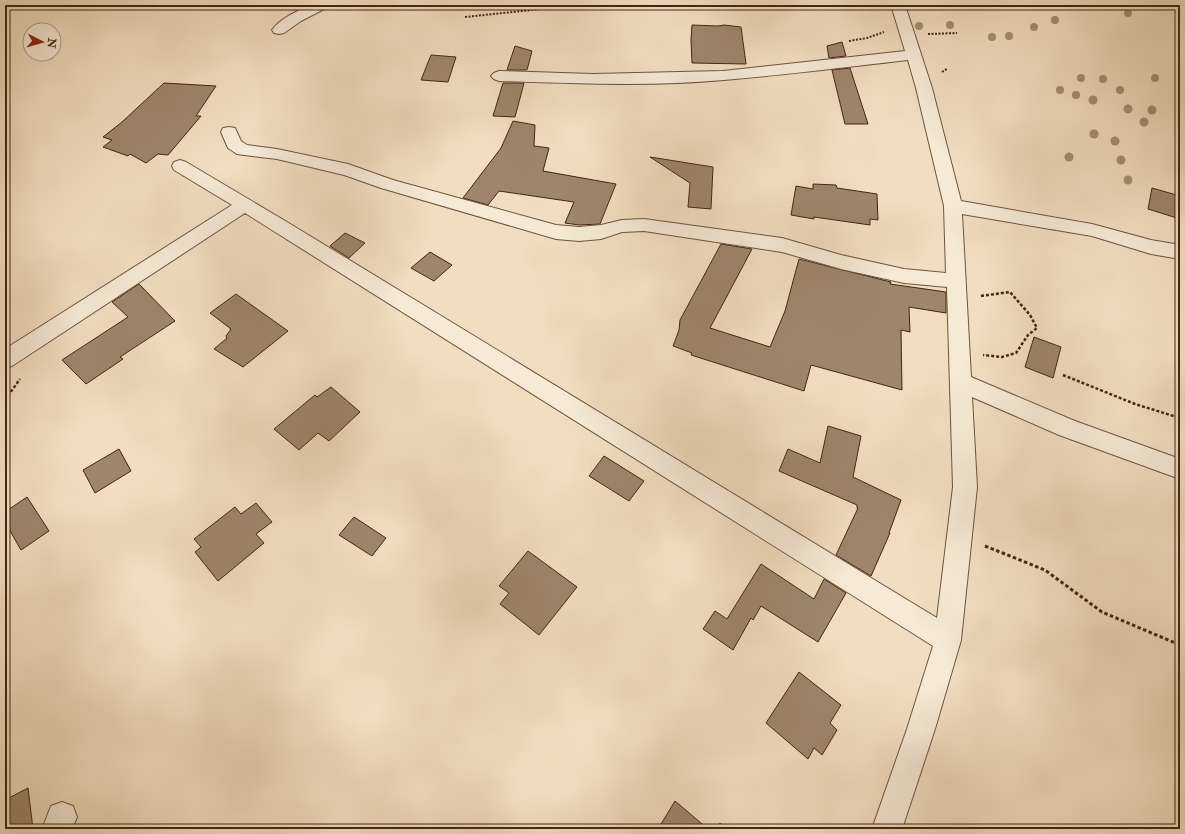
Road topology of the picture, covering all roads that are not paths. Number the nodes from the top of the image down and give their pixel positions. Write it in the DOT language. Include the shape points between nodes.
graph roads {
  1 [pos="321,5"];
  2 [pos="279,30"];
  3 [pos="905,30"];
  4 [pos="499,76"];
  5 [pos="229,132"];
  6 [pos="180,166"];
  7 [pos="245,206"];
  8 [pos="953,206"];
  9 [pos="1180,252"];
  10 [pos="956,286"];
  11 [pos="5,360"];
  12 [pos="960,382"];
  13 [pos="1180,469"];
  14 [pos="948,640"];
  15 [pos="887,829"];
  1 -- 2 [label="street"];
  3 -- 4 [label="street" via="723,76 593,79"];
  3 -- 8 [label="street" via="924,88"];
  5 -- 10 [label="street" via="234,144 243,150 283,155 348,170 387,184 556,232 579,234 622,226 644,226 782,245 841,262"];
  6 -- 7 [label="street"];
  7 -- 11 [label="street"];
  7 -- 14 [label="street"];
  8 -- 9 [label="street" via="1092,230 1151,247"];
  8 -- 10 [label="street"];
  10 -- 12 [label="street"];
  12 -- 13 [label="street" via="1067,428"];
  12 -- 14 [label="street" via="964,487"];
  14 -- 15 [label="street"];
}
